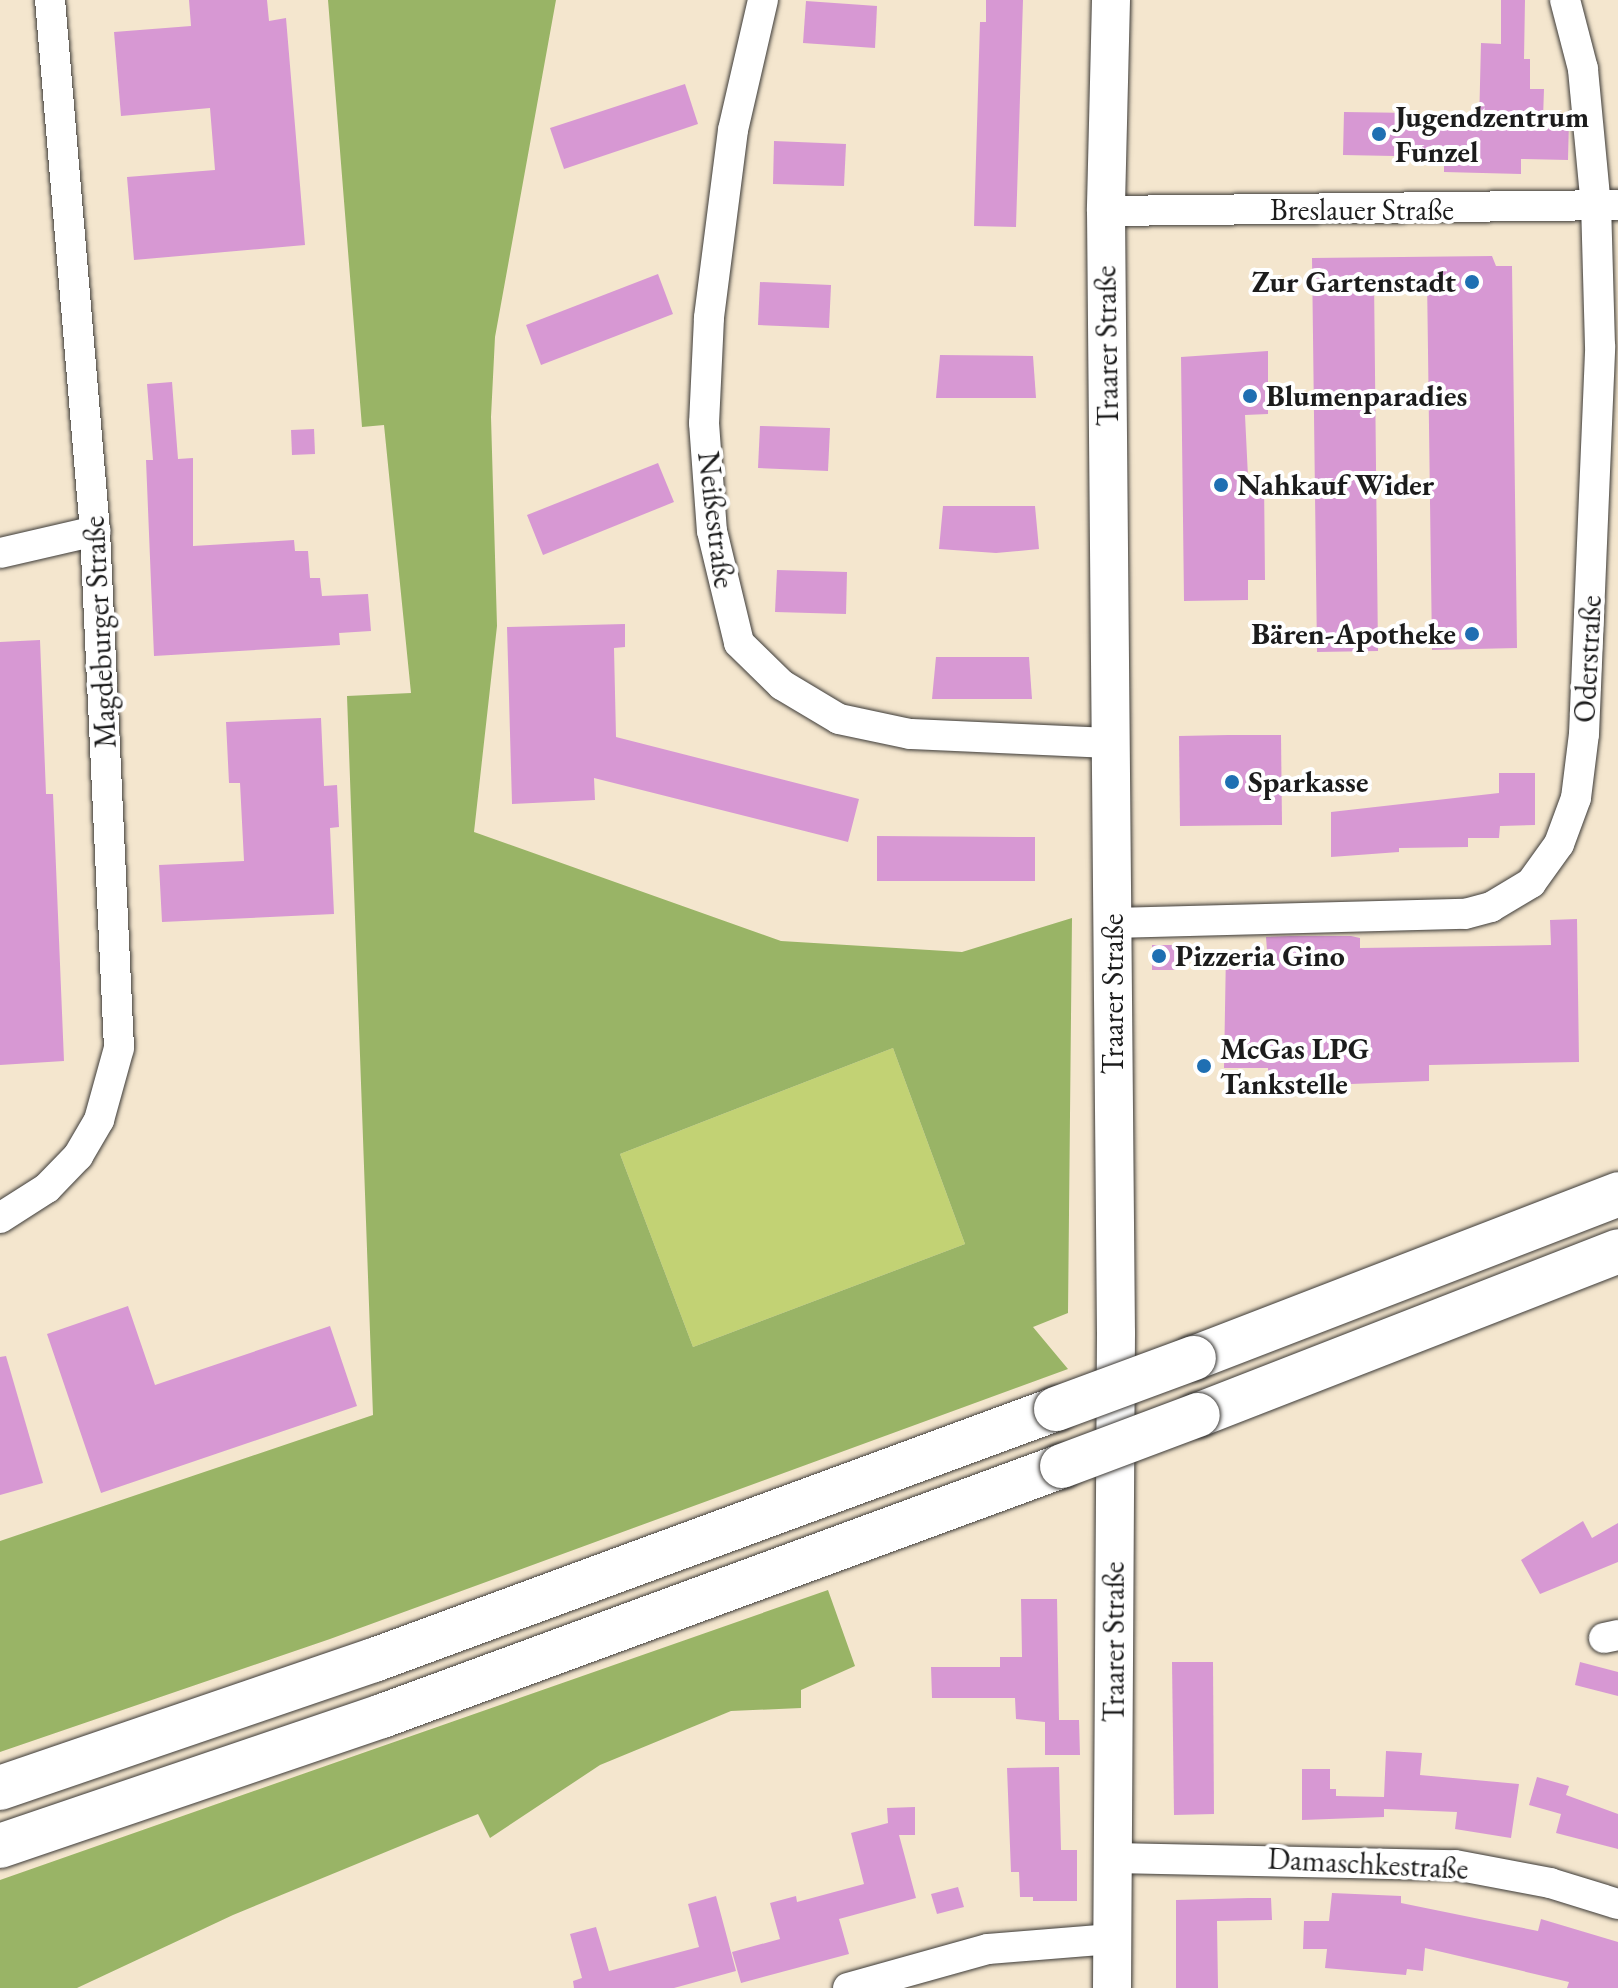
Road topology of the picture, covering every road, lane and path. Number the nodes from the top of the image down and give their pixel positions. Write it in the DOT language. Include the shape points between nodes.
graph roads {
  1 [pos="50,0"];
  2 [pos="763,0"];
  3 [pos="1111,0"];
  4 [pos="1565,0"];
  5 [pos="1607,206"];
  6 [pos="1106,211"];
  7 [pos="95,531"];
  8 [pos="0,553"];
  9 [pos="1111,743"];
  10 [pos="1113,923"];
  11 [pos="1618,1194"];
  12 [pos="0,1218"];
  13 [pos="1618,1251"];
  14 [pos="0,1788"];
  15 [pos="0,1846"];
  16 [pos="1114,1858"];
  17 [pos="1618,1904"];
  18 [pos="1112,1939"];
  19 [pos="848,1988"];
  20 [pos="1112,1988"];
  1 -- 7 [label="street, Magdeburger Straße"];
  2 -- 9 [label="street, Neißestraße" via="733,130 709,318 704,423 712,531 739,643 782,685 839,719 910,734"];
  3 -- 6 [label="street, Traarer Straße"];
  4 -- 5 [label="street, Oderstraße"];
  5 -- 6 [label="street, Breslauer Straße"];
  5 -- 10 [label="street, Oderstraße" via="1588,673 1576,798 1559,844 1531,883 1491,907 1465,914"];
  6 -- 9 [label="street, Traarer Straße"];
  7 -- 8 [label="street"];
  7 -- 12 [label="street, Magdeburger Straße" via="119,1048 99,1120 78,1156 47,1188"];
  9 -- 10 [label="street, Traarer Straße"];
  10 -- 16 [label="street, Traarer Straße"];
  11 -- 14 [label="highway, bridge" via="1194,1358 374,1660"];
  13 -- 15 [label="highway, bridge" via="1062,1466 382,1716"];
  16 -- 17 [label="street, Damaschkestraße" via="1455,1865 1550,1883"];
  16 -- 18 [label="street, Traarer Straße"];
  18 -- 19 [label="street" via="988,1949"];
  18 -- 20 [label="street, Traarer Straße"];
}
